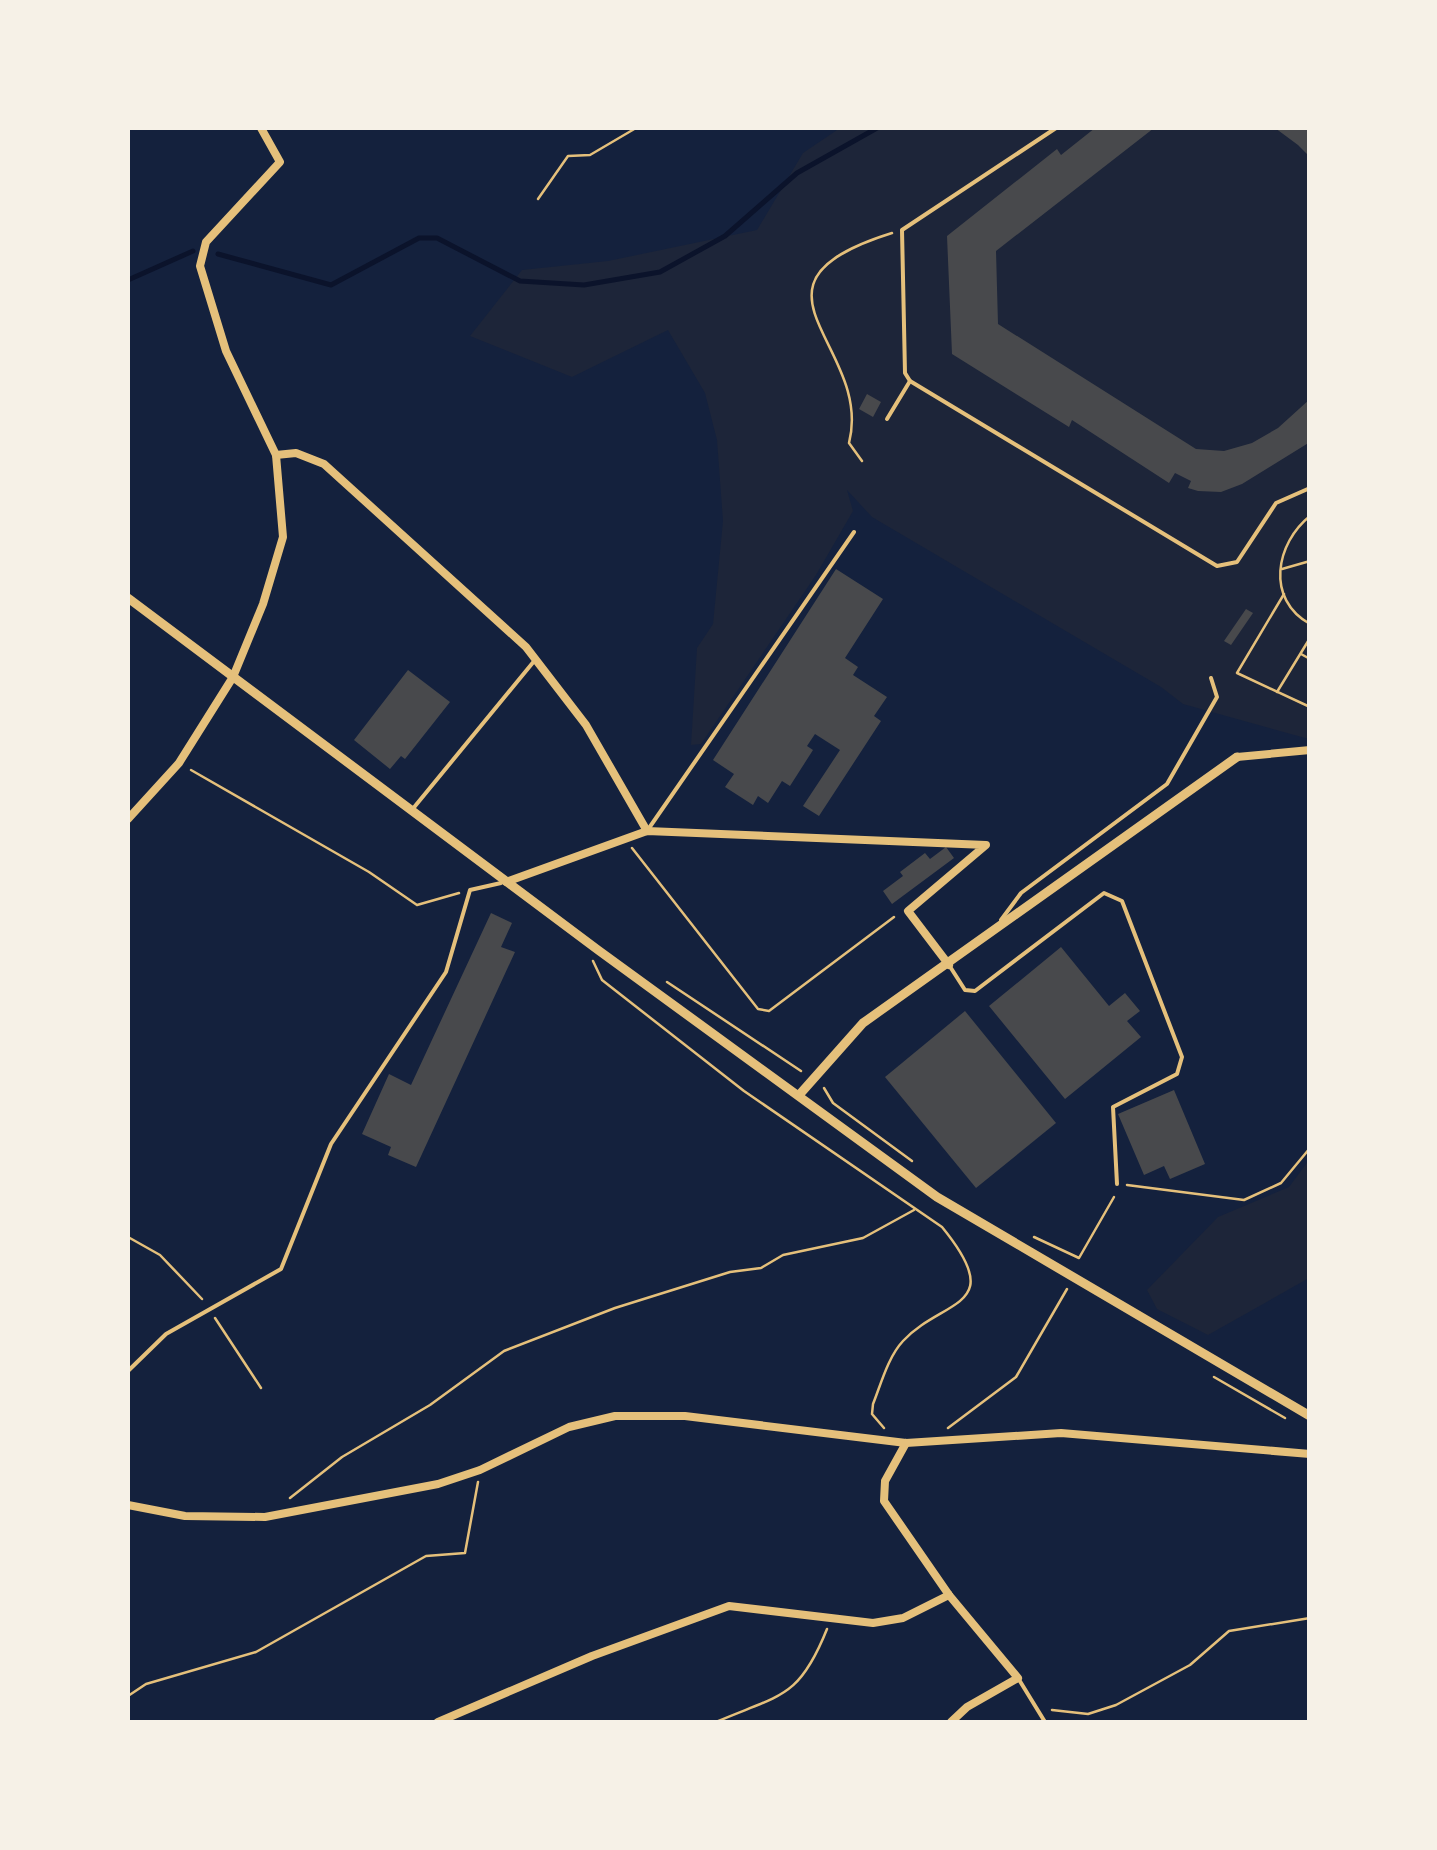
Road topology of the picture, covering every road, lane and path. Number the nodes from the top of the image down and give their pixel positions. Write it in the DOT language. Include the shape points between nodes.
graph roads {
  1 [pos="261,128"];
  2 [pos="636,128"];
  3 [pos="1056,128"];
  4 [pos="538,199"];
  5 [pos="902,230"];
  6 [pos="910,380"];
  7 [pos="887,419"];
  8 [pos="276,455"];
  9 [pos="862,460"];
  10 [pos="1310,488"];
  11 [pos="1310,516"];
  12 [pos="854,532"];
  13 [pos="1310,561"];
  14 [pos="1280,570"];
  15 [pos="1284,594"];
  16 [pos="128,598"];
  17 [pos="1310,624"];
  18 [pos="1310,638"];
  19 [pos="1300,654"];
  20 [pos="536,659"];
  21 [pos="1310,659"];
  22 [pos="233,677"];
  23 [pos="1211,678"];
  24 [pos="1278,692"];
  25 [pos="1310,708"];
  26 [pos="1310,750"];
  27 [pos="1237,757"];
  28 [pos="179,763"];
  29 [pos="411,811"];
  30 [pos="128,820"];
  31 [pos="647,831"];
  32 [pos="624,839"];
  33 [pos="506,882"];
  34 [pos="470,890"];
  35 [pos="908,911"];
  36 [pos="989,936"];
  37 [pos="598,950"];
  38 [pos="948,965"];
  39 [pos="664,981"];
  40 [pos="795,1067"];
  41 [pos="800,1094"];
  42 [pos="1310,1148"];
  43 [pos="1117,1184"];
  44 [pos="916,1209"];
  45 [pos="128,1237"];
  46 [pos="1019,1248"];
  47 [pos="1072,1278"];
  48 [pos="210,1310"];
  49 [pos="128,1372"];
  50 [pos="261,1388"];
  51 [pos="1310,1416"];
  52 [pos="931,1441"];
  53 [pos="906,1443"];
  54 [pos="1310,1454"];
  55 [pos="480,1470"];
  56 [pos="128,1505"];
  57 [pos="265,1517"];
  58 [pos="950,1595"];
  59 [pos="832,1618"];
  60 [pos="1310,1618"];
  61 [pos="1018,1678"];
  62 [pos="128,1696"];
  63 [pos="1032,1702"];
  64 [pos="438,1722"];
  65 [pos="716,1722"];
  66 [pos="951,1722"];
  67 [pos="1045,1722"];
  1 -- 8 [label="street" via="280,162 206,242 200,266 226,350"];
  2 -- 4 [label="path" via="590,154 568,156"];
  3 -- 5 [label="lane"];
  5 -- 6 [label="lane"];
  5 -- 9 [label="path" via="838,252 812,289 813,311 847,394 849,443"];
  6 -- 7 [label="lane"];
  6 -- 10 [label="lane" via="1217,566 1236,562 1276,502"];
  8 -- 20 [label="street" via="324,464 354,487"];
  8 -- 22 [label="street" via="282,537"];
  11 -- 14 [label="path" via="1287,539"];
  12 -- 31 [label="lane"];
  13 -- 14 [label="path"];
  14 -- 15 [label="path"];
  15 -- 17 [label="path"];
  15 -- 24 [label="path" via="1237,673"];
  16 -- 22 [label="street"];
  18 -- 19 [label="path"];
  19 -- 21 [label="path"];
  19 -- 24 [label="path"];
  20 -- 29 [label="lane"];
  20 -- 31 [label="street" via="586,725"];
  22 -- 28 [label="street"];
  22 -- 29 [label="street"];
  23 -- 36 [label="lane" via="1216,697 1167,784 1021,894"];
  24 -- 25 [label="path"];
  26 -- 27 [label="street"];
  27 -- 36 [label="street"];
  28 -- 30 [label="street"];
  28 -- 34 [label="path" via="417,905"];
  29 -- 33 [label="street"];
  31 -- 32 [label="street"];
  31 -- 35 [label="street" via="986,845"];
  32 -- 33 [label="street"];
  32 -- 35 [label="path" via="758,1009 769,1010"];
  33 -- 34 [label="lane"];
  33 -- 37 [label="street"];
  34 -- 48 [label="lane" via="446,972 332,1144 281,1269"];
  35 -- 38 [label="street"];
  36 -- 38 [label="street"];
  37 -- 41 [label="street"];
  37 -- 44 [label="path" via="592,964 602,980 744,1091"];
  38 -- 41 [label="street" via="863,1023"];
  38 -- 43 [label="lane" via="965,990 975,991 1104,893 1122,901 1182,1057 1177,1074 1114,1107"];
  39 -- 40 [label="path"];
  41 -- 46 [label="street"];
  42 -- 43 [label="path" via="1266,1193 1244,1200"];
  43 -- 46 [label="path" via="1079,1258 1030,1235"];
  44 -- 53 [label="path" via="960,1249 970,1280 959,1305 901,1342 873,1404 878,1423"];
  44 -- 57 [label="path" via="863,1238 783,1255 761,1268 615,1308 504,1351 342,1457"];
  45 -- 48 [label="path" via="160,1254"];
  46 -- 47 [label="street"];
  47 -- 51 [label="street"];
  47 -- 52 [label="path" via="1016,1377"];
  48 -- 49 [label="lane" via="166,1334"];
  48 -- 50 [label="path"];
  52 -- 53 [label="street"];
  52 -- 54 [label="street" via="1060,1433"];
  53 -- 55 [label="street" via="685,1416 615,1416 569,1427"];
  53 -- 58 [label="street" via="885,1481 884,1501"];
  55 -- 57 [label="street"];
  55 -- 62 [label="path" via="466,1553 426,1556 256,1652 146,1684"];
  56 -- 57 [label="street" via="185,1516"];
  58 -- 59 [label="street" via="903,1618"];
  58 -- 61 [label="street"];
  59 -- 64 [label="street" via="714,1610"];
  59 -- 65 [label="path" via="803,1680"];
  60 -- 63 [label="path" via="1229,1630 1190,1665 1088,1714"];
  61 -- 63 [label="lane"];
  61 -- 66 [label="street"];
  63 -- 67 [label="lane"];
}
